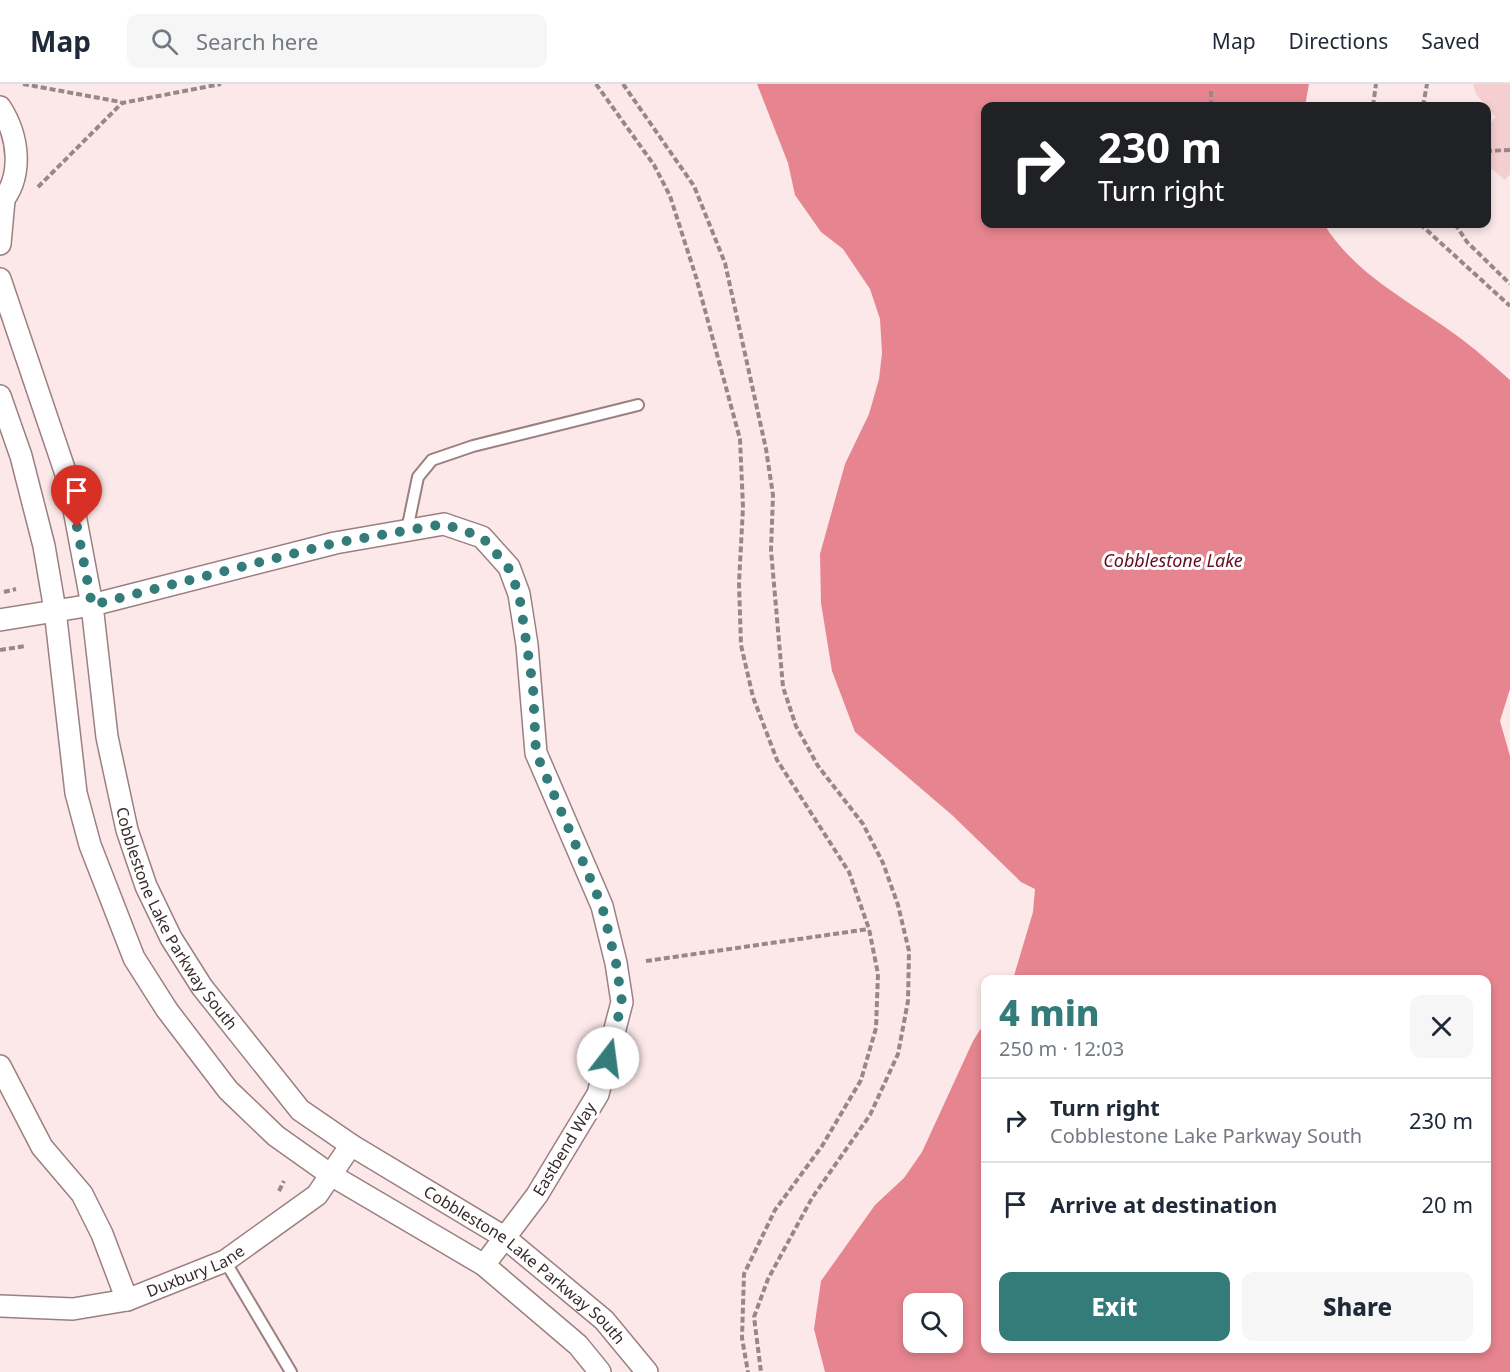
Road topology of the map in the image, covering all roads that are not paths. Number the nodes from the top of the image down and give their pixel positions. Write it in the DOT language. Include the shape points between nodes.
graph roads {
  1 [pos="0,107"];
  2 [pos="2,202"];
  3 [pos="0,244"];
  4 [pos="0,279"];
  5 [pos="0,396"];
  6 [pos="638,405"];
  7 [pos="407,530"];
  8 [pos="92,605"];
  9 [pos="55,610"];
  10 [pos="0,620"];
  11 [pos="0,1066"];
  12 [pos="351,1145"];
  13 [pos="331,1175"];
  14 [pos="504,1237"];
  15 [pos="225,1261"];
  16 [pos="484,1265"];
  17 [pos="127,1300"];
  18 [pos="0,1306"];
  19 [pos="291,1372"];
  20 [pos="600,1372"];
  21 [pos="646,1372"];
  1 -- 2 [label="street" via="15,139 17,160 13,181"];
  2 -- 3 [label="street"];
  4 -- 8 [label="street, Cobblestone Lake Parkway South" via="69,483"];
  5 -- 9 [label="street, Cobblestone Lake Parkway South" via="21,456 44,546"];
  6 -- 7 [label="lane" via="432,460 418,477"];
  7 -- 8 [label="street, Eastbend Way" via="335,543"];
  7 -- 14 [label="street, Eastbend Way" via="444,524 482,537 508,567 519,594 528,645 536,753 602,906 622,1002 598,1094 537,1195"];
  8 -- 9 [label="street, Eastbend Way"];
  8 -- 12 [label="street, Cobblestone Lake Parkway South" via="107,737 127,830 146,886 171,938 202,987 300,1110"];
  9 -- 10 [label="street, Eastbend Way"];
  9 -- 13 [label="street, Cobblestone Lake Parkway South" via="76,793 90,845 134,958 167,1010 228,1090 276,1136"];
  11 -- 17 [label="street" via="42,1147 82,1194"];
  12 -- 13 [label="street, Duxbury Lane"];
  12 -- 14 [label="street, Cobblestone Lake Parkway South"];
  13 -- 15 [label="street, Duxbury Lane" via="317,1195"];
  13 -- 16 [label="street, Cobblestone Lake Parkway South"];
  14 -- 16 [label="street, Eastbend Way"];
  14 -- 21 [label="street, Cobblestone Lake Parkway South" via="604,1320"];
  15 -- 17 [label="street, Duxbury Lane"];
  15 -- 19 [label="lane"];
  16 -- 20 [label="street, Cobblestone Lake Parkway South" via="578,1345"];
  17 -- 18 [label="street, Duxbury Lane" via="72,1310"];
}
